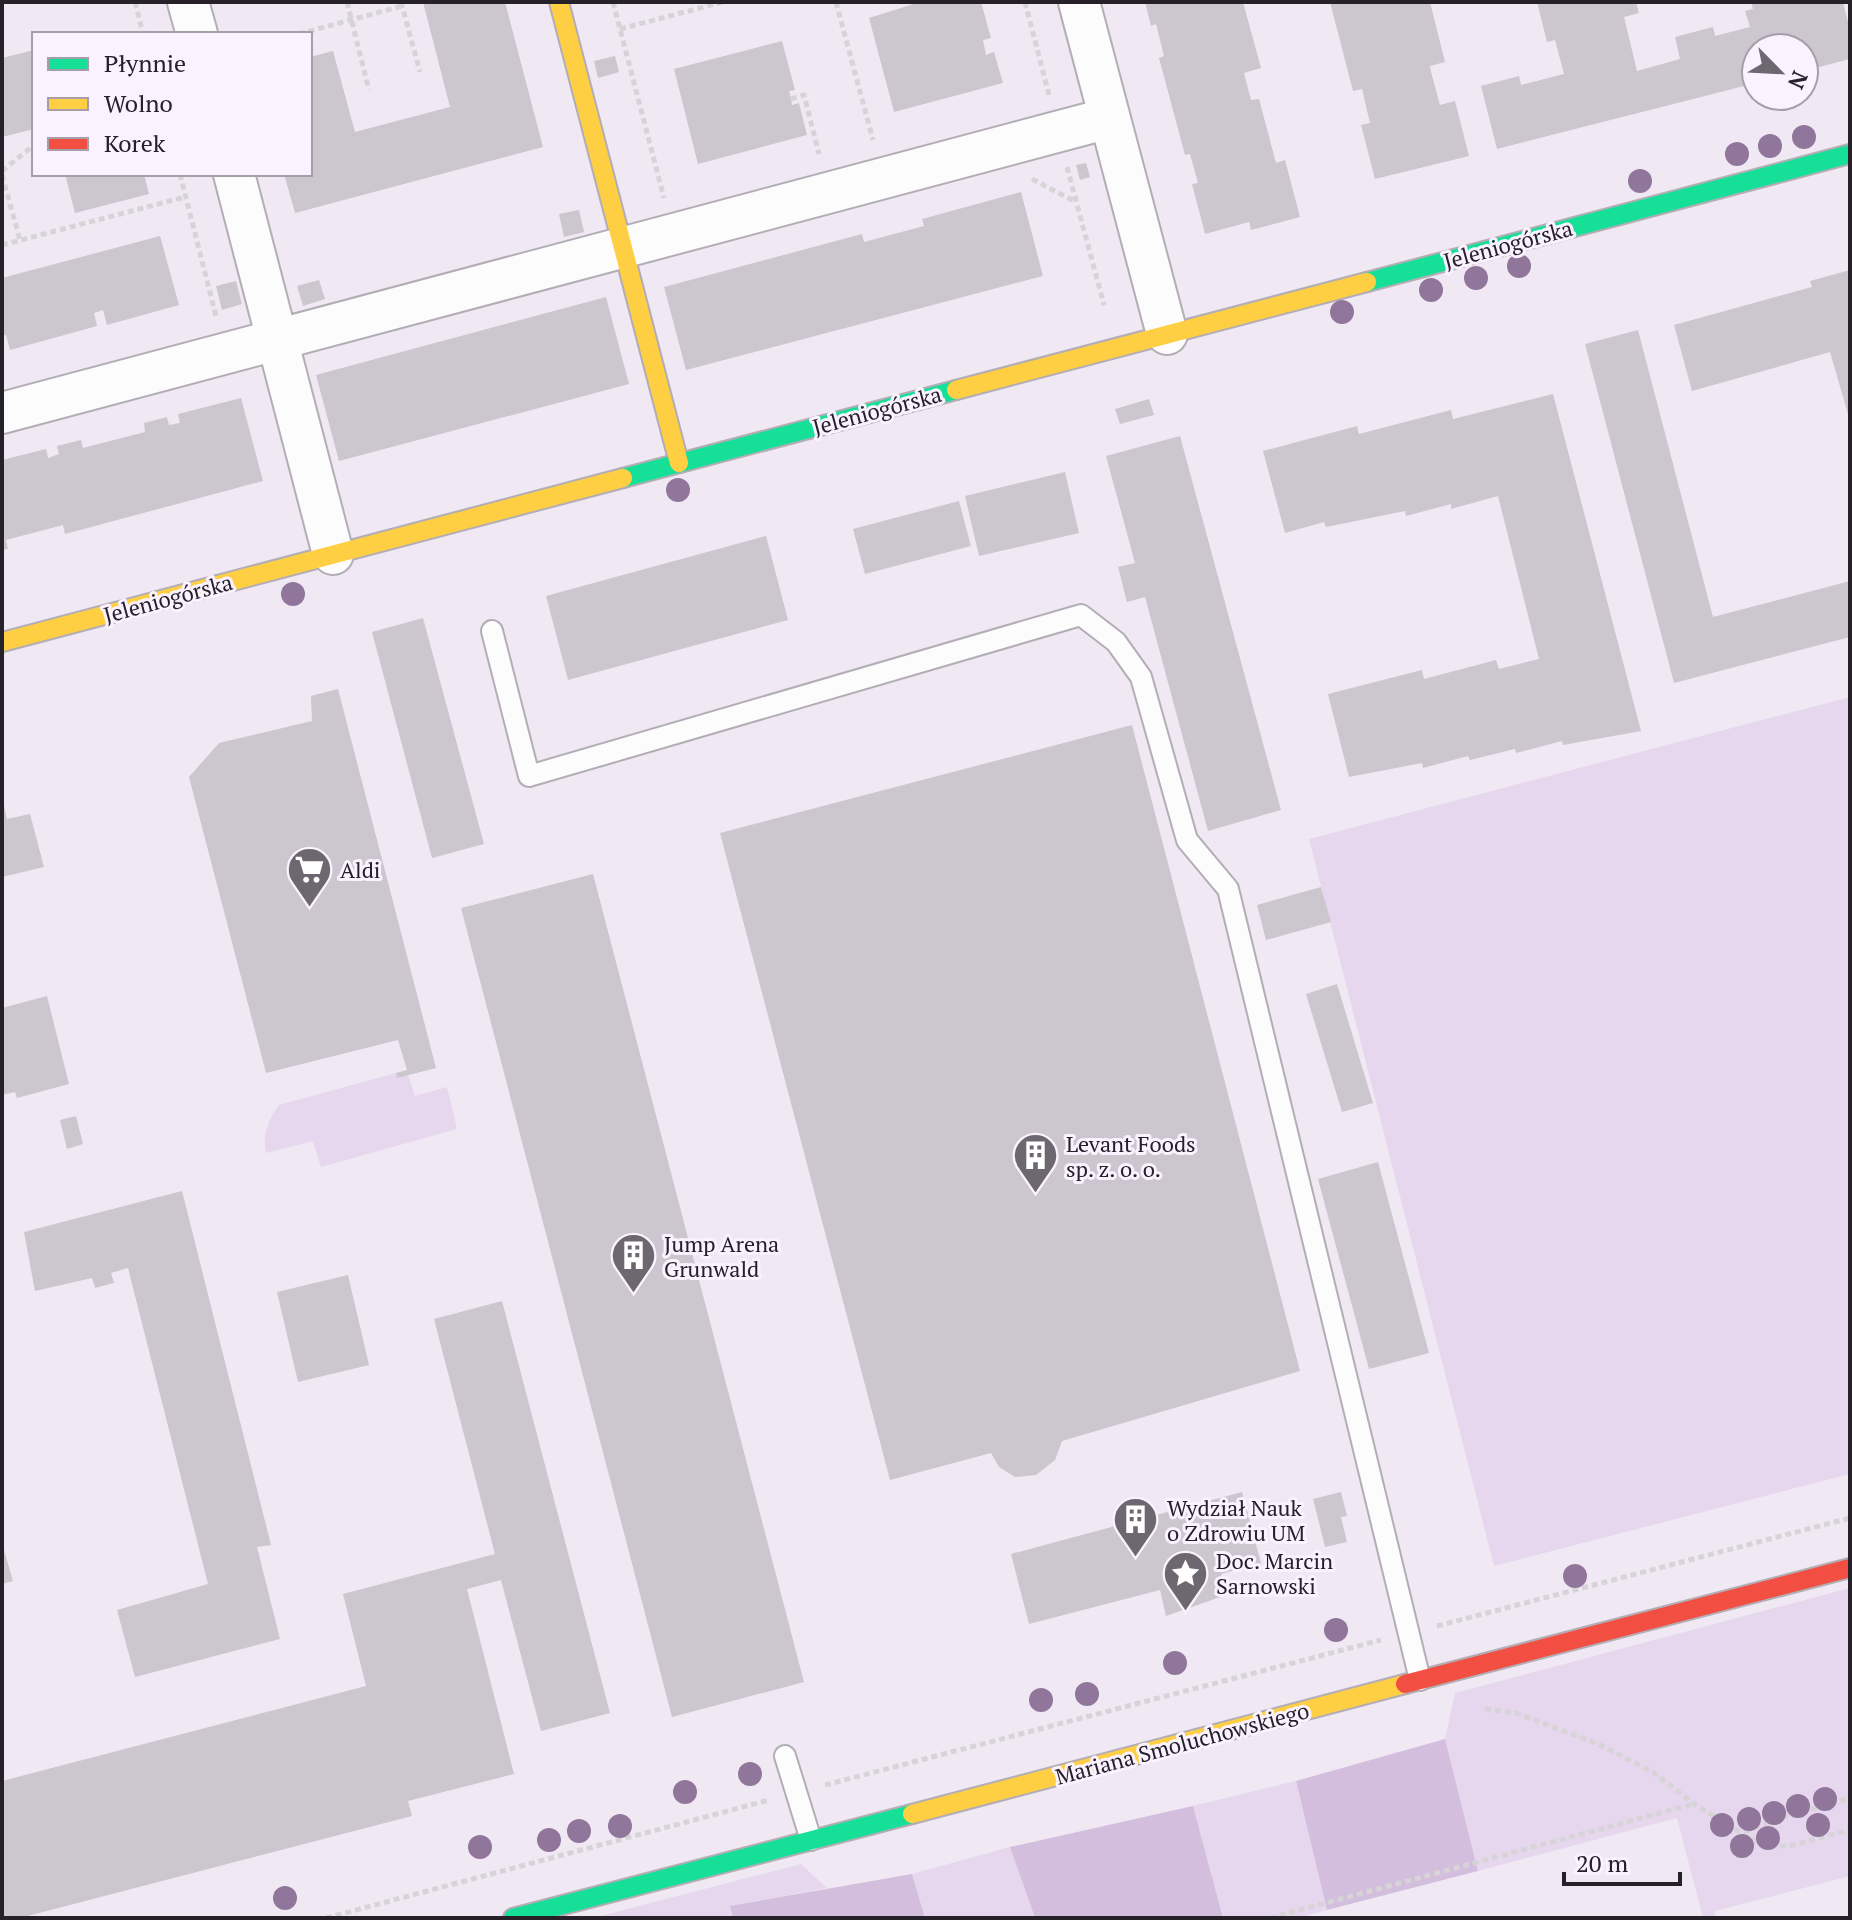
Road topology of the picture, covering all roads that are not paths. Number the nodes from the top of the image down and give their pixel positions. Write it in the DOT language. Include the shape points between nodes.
graph roads {
  1 [pos="188,2"];
  2 [pos="559,2"];
  3 [pos="1079,2"];
  4 [pos="196,32"];
  5 [pos="1109,118"];
  6 [pos="1850,154"];
  7 [pos="235,176"];
  8 [pos="624,247"];
  9 [pos="1167,334"];
  10 [pos="278,339"];
  11 [pos="2,413"];
  12 [pos="679,463"];
  13 [pos="333,554"];
  14 [pos="492,631"];
  15 [pos="2,642"];
  16 [pos="1850,1568"];
  17 [pos="1420,1680"];
  18 [pos="785,1756"];
  19 [pos="811,1840"];
  20 [pos="513,1918"];
  1 -- 4 [label="street"];
  2 -- 8 [label="street"];
  3 -- 5 [label="street"];
  5 -- 8 [label="street"];
  5 -- 9 [label="street"];
  6 -- 9 [label="street, Jeleniogórska"];
  7 -- 10 [label="street"];
  8 -- 10 [label="street"];
  8 -- 12 [label="street"];
  9 -- 12 [label="street, Jeleniogórska"];
  10 -- 11 [label="street"];
  10 -- 13 [label="street"];
  12 -- 13 [label="street, Jeleniogórska"];
  13 -- 15 [label="street, Jeleniogórska"];
  14 -- 17 [label="lane" via="529,776 1081,615 1116,642 1141,677 1187,840 1228,889"];
  16 -- 17 [label="street, Mariana Smoluchowskiego"];
  17 -- 19 [label="street, Mariana Smoluchowskiego"];
  18 -- 19 [label="lane"];
  19 -- 20 [label="street, Mariana Smoluchowskiego"];
}
